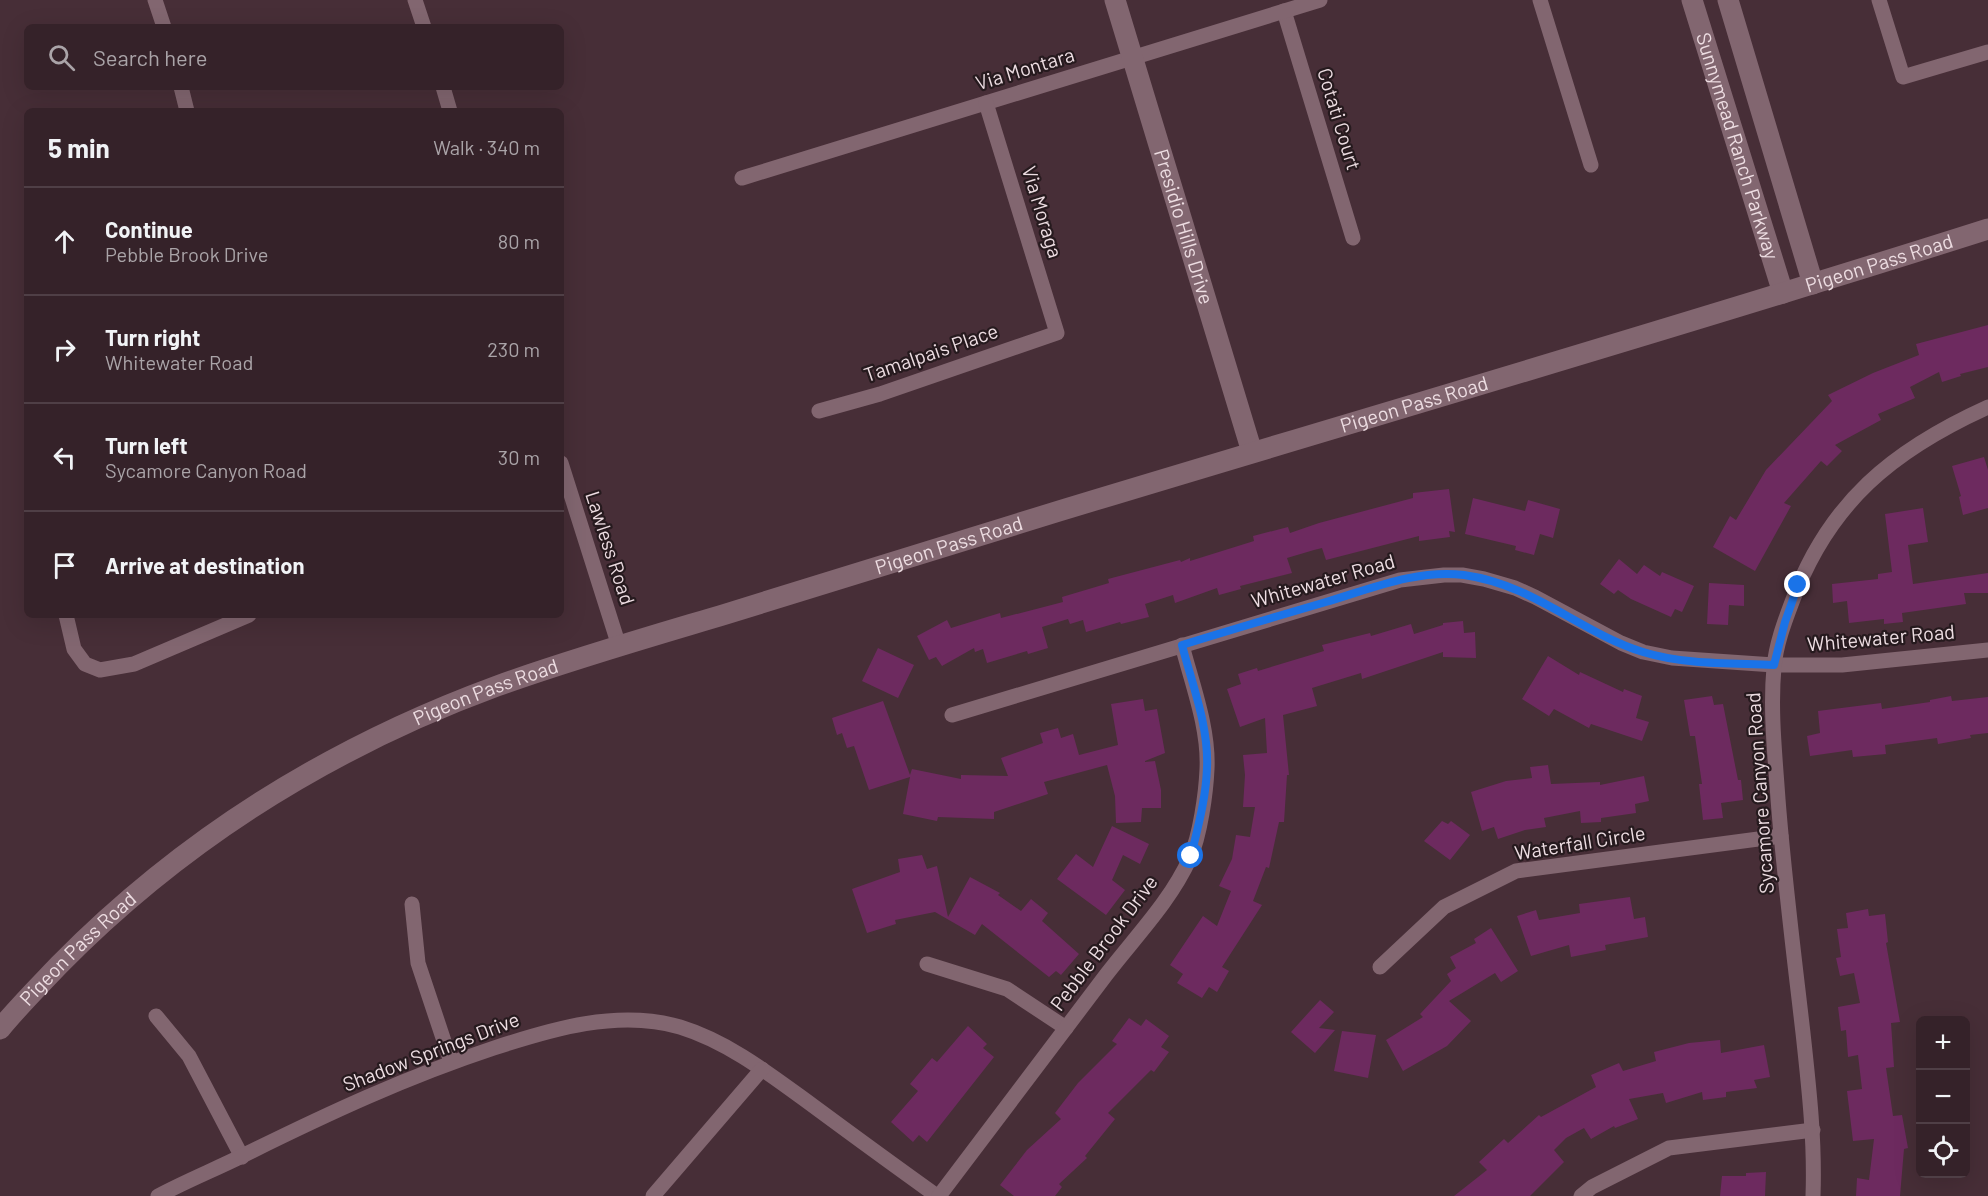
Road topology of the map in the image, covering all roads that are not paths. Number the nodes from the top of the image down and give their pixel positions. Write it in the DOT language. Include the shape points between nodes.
graph roads {
  1 [pos="155,0"];
  2 [pos="415,0"];
  3 [pos="1115,0"];
  4 [pos="1320,0"];
  5 [pos="1540,0"];
  6 [pos="1692,0"];
  7 [pos="1728,0"];
  8 [pos="1879,0"];
  9 [pos="1284,11"];
  10 [pos="163,24"];
  11 [pos="423,24"];
  12 [pos="1988,52"];
  13 [pos="1132,58"];
  14 [pos="182,90"];
  15 [pos="443,90"];
  16 [pos="986,103"];
  17 [pos="186,108"];
  18 [pos="449,108"];
  19 [pos="1591,165"];
  20 [pos="742,178"];
  21 [pos="1988,229"];
  22 [pos="1353,238"];
  23 [pos="1813,284"];
  24 [pos="1784,293"];
  25 [pos="1057,333"];
  26 [pos="1988,407"];
  27 [pos="819,411"];
  28 [pos="1252,452"];
  29 [pos="565,491"];
  30 [pos="67,618"];
  31 [pos="242,618"];
  32 [pos="1182,645"];
  33 [pos="619,646"];
  34 [pos="1988,650"];
  35 [pos="1774,665"];
  36 [pos="952,715"];
  37 [pos="1781,836"];
  38 [pos="412,904"];
  39 [pos="927,964"];
  40 [pos="1380,967"];
  41 [pos="156,1016"];
  42 [pos="1066,1028"];
  43 [pos="0,1029"];
  44 [pos="451,1062"];
  45 [pos="762,1069"];
  46 [pos="1813,1130"];
  47 [pos="242,1157"];
  48 [pos="158,1196"];
  49 [pos="654,1196"];
  50 [pos="938,1196"];
  51 [pos="1581,1196"];
  52 [pos="1813,1196"];
  1 -- 10 [label="street"];
  2 -- 11 [label="street"];
  3 -- 13 [label="street, Presidio Hills Drive"];
  4 -- 9 [label="street, Via Montara"];
  5 -- 19 [label="street"];
  6 -- 24 [label="street, Sunnymead Ranch Parkway"];
  7 -- 23 [label="street, Sunnymead Ranch Parkway"];
  8 -- 12 [label="street" via="1903,77"];
  9 -- 13 [label="street, Via Montara"];
  9 -- 22 [label="street, Cotati Court"];
  13 -- 16 [label="street, Via Montara"];
  13 -- 28 [label="street, Presidio Hills Drive"];
  14 -- 17 [label="street"];
  15 -- 18 [label="street"];
  16 -- 20 [label="street, Via Montara"];
  16 -- 25 [label="street, Via Moraga"];
  21 -- 23 [label="street, Pigeon Pass Road"];
  23 -- 24 [label="street, Pigeon Pass Road"];
  24 -- 28 [label="street, Pigeon Pass Road"];
  25 -- 27 [label="street, Tamalpais Place"];
  26 -- 35 [label="street, Sycamore Canyon Road" via="1932,434 1895,459 1838,516 1798,585"];
  28 -- 33 [label="street, Pigeon Pass Road"];
  29 -- 33 [label="street, Lawless Road"];
  30 -- 31 [label="street" via="74,649 85,664 100,670 134,664"];
  32 -- 35 [label="street, Whitewater Road" via="1400,580 1462,575 1515,588 1643,652 1704,662"];
  32 -- 36 [label="street, Whitewater Road"];
  32 -- 42 [label="street, Pebble Brook Drive" via="1206,743 1202,811 1191,856 1169,896"];
  33 -- 43 [label="street, Pigeon Pass Road" via="496,687 405,724 293,780 131,897"];
  34 -- 35 [label="street, Whitewater Road" via="1842,665"];
  35 -- 37 [label="street, Sycamore Canyon Road" via="1772,708"];
  37 -- 40 [label="street, Waterfall Circle" via="1516,871 1444,907"];
  37 -- 46 [label="street, Sycamore Canyon Road"];
  38 -- 44 [label="street" via="418,963"];
  39 -- 42 [label="street" via="1007,989"];
  41 -- 47 [label="street" via="189,1056"];
  42 -- 50 [label="street, Pebble Brook Drive"];
  44 -- 45 [label="street, Shadow Springs Drive" via="583,1023 640,1021 699,1034"];
  44 -- 47 [label="street, Shadow Springs Drive" via="329,1113"];
  45 -- 49 [label="street"];
  45 -- 50 [label="street, Shadow Springs Drive"];
  46 -- 51 [label="street" via="1669,1148"];
  46 -- 52 [label="street, Sycamore Canyon Road"];
  47 -- 48 [label="street, Shadow Springs Drive"];
}
